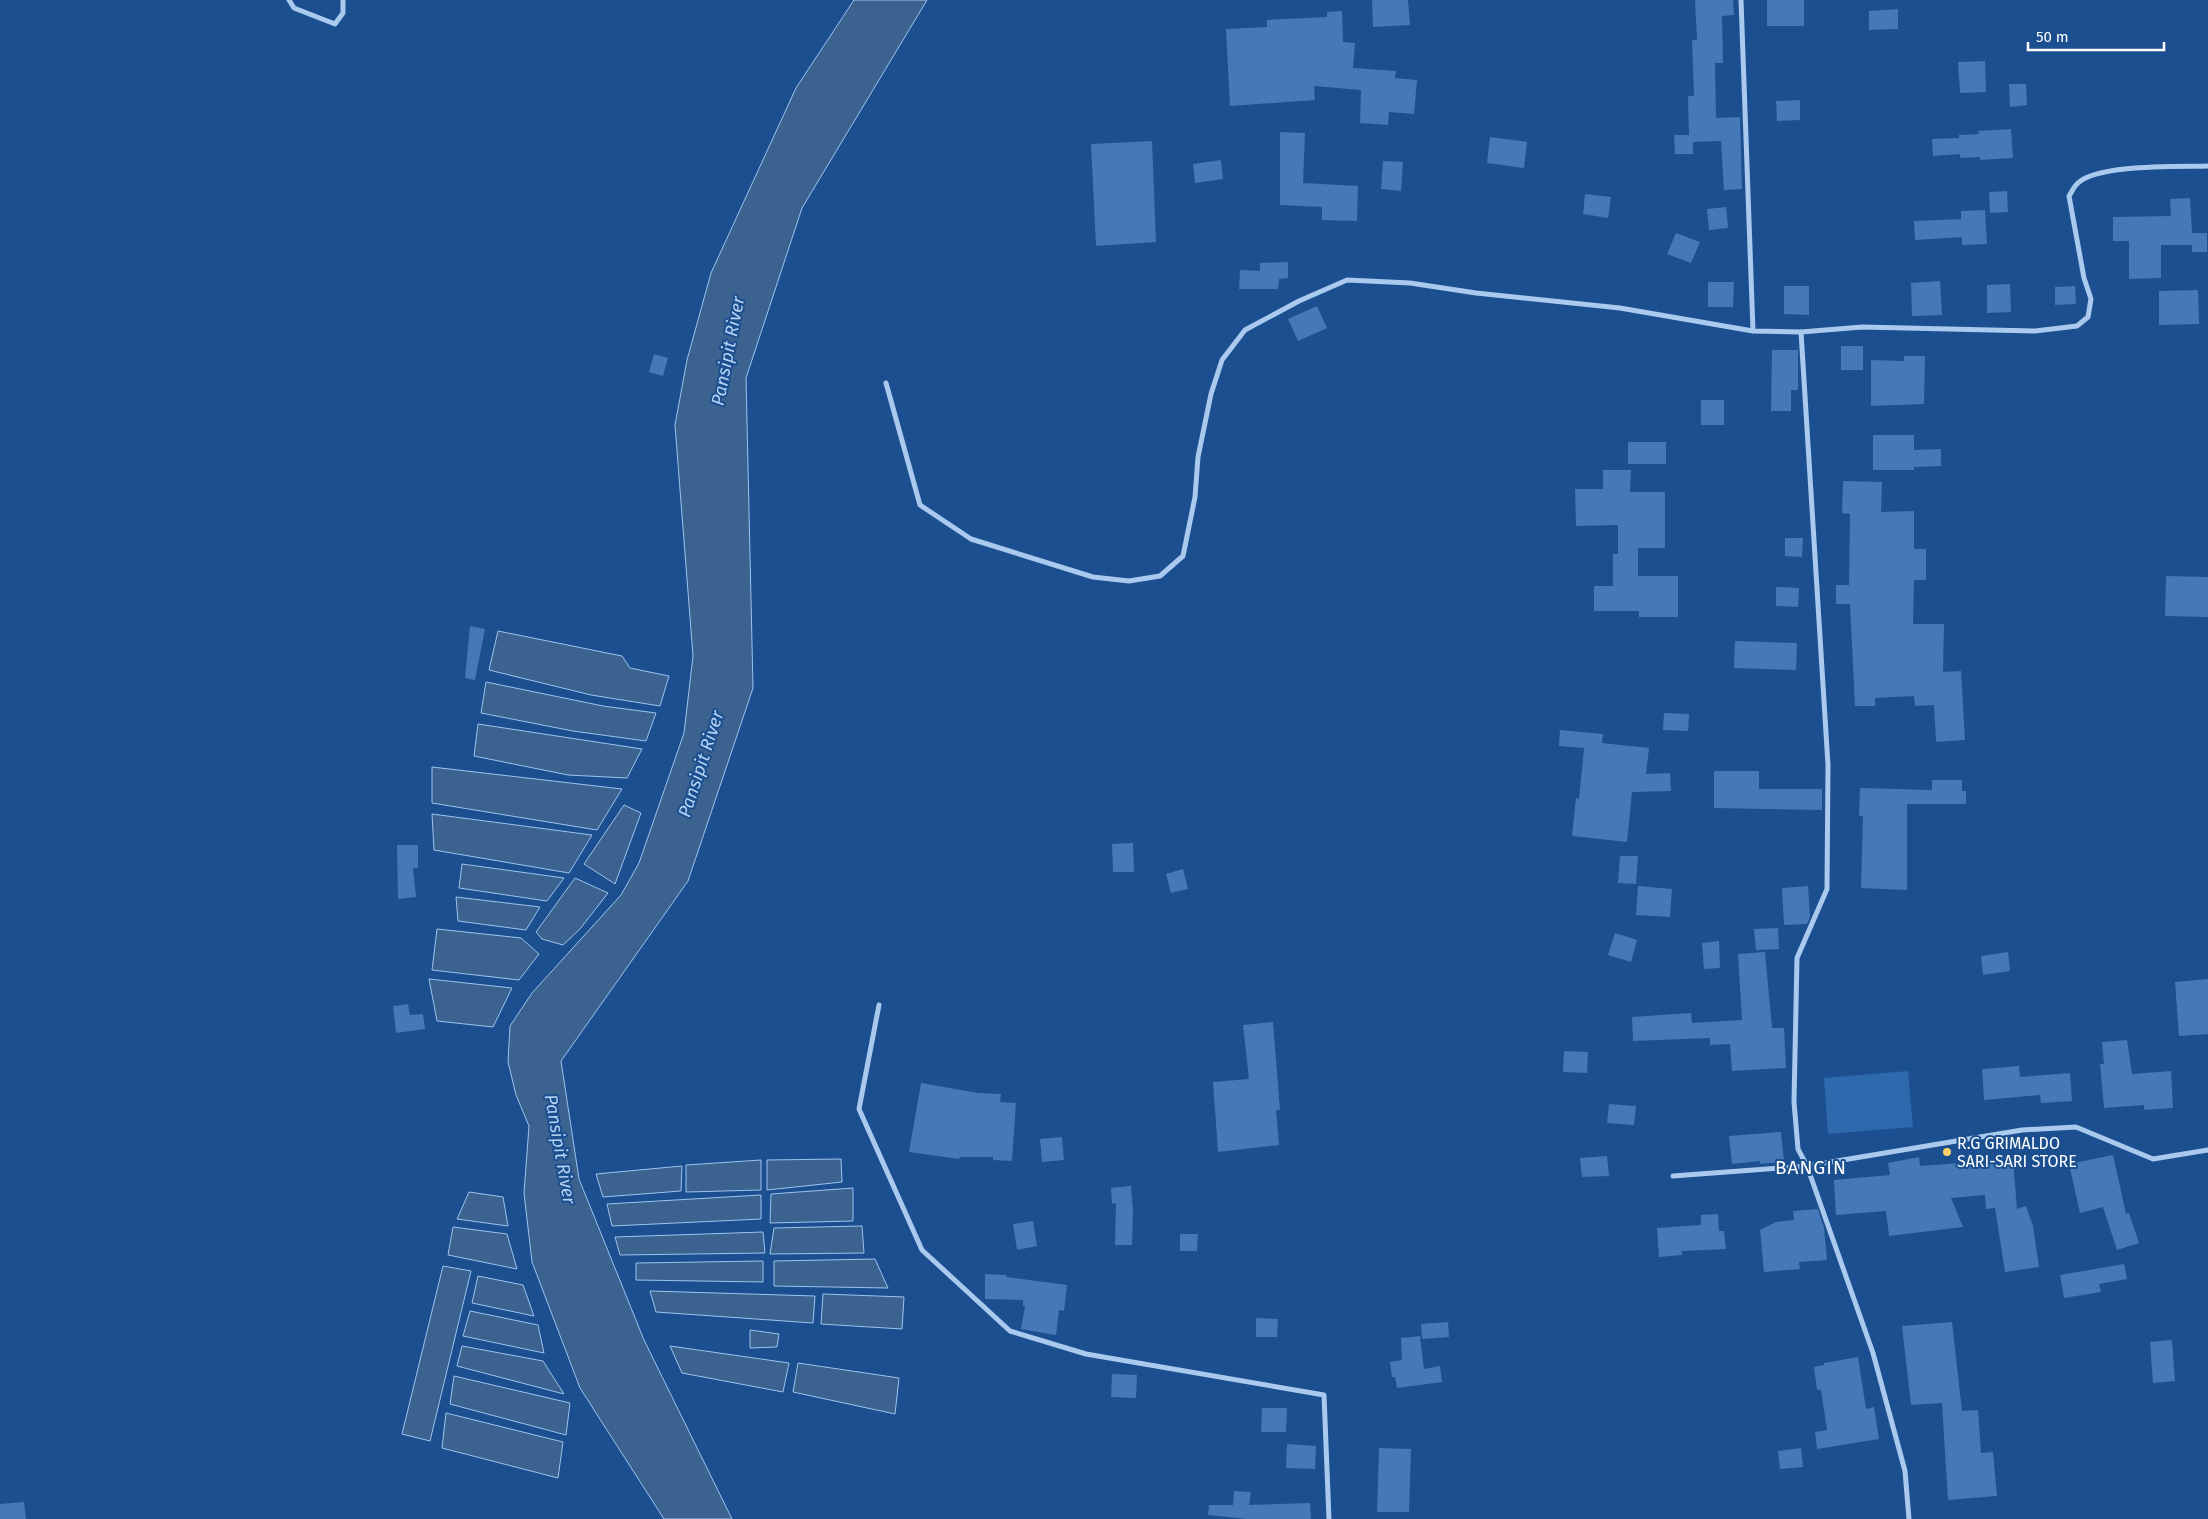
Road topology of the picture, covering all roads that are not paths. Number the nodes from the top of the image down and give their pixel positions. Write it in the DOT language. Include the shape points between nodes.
graph roads {
  1 [pos="289,0"];
  2 [pos="344,0"];
  3 [pos="1741,0"];
  4 [pos="2208,166"];
  5 [pos="1753,331"];
  6 [pos="1801,332"];
  7 [pos="886,383"];
  8 [pos="879,1004"];
  9 [pos="2208,1150"];
  10 [pos="1806,1166"];
  11 [pos="1673,1176"];
  12 [pos="1329,1519"];
  13 [pos="1909,1519"];
  1 -- 2 [label="street" via="294,8 335,24 344,13"];
  3 -- 5 [label="street"];
  4 -- 6 [label="street" via="2120,169 2078,182 2069,196 2091,299 2088,317 2077,326 2035,331 1862,327"];
  5 -- 6 [label="street"];
  5 -- 7 [label="street" via="1620,308 1476,293 1410,282 1347,280 1300,300 1245,330 1222,360 1211,394 1198,457 1183,556 1160,576 1129,581 1093,577 971,539 920,505"];
  6 -- 10 [label="street" via="1828,765 1829,836 1827,890 1797,958 1794,1102 1798,1150"];
  8 -- 12 [label="street" via="859,1109 922,1250 1010,1331 1086,1354 1324,1395"];
  9 -- 10 [label="street" via="2154,1159 2076,1127 2022,1130"];
  10 -- 11 [label="street"];
  10 -- 13 [label="street" via="1872,1353 1905,1471"];
}
